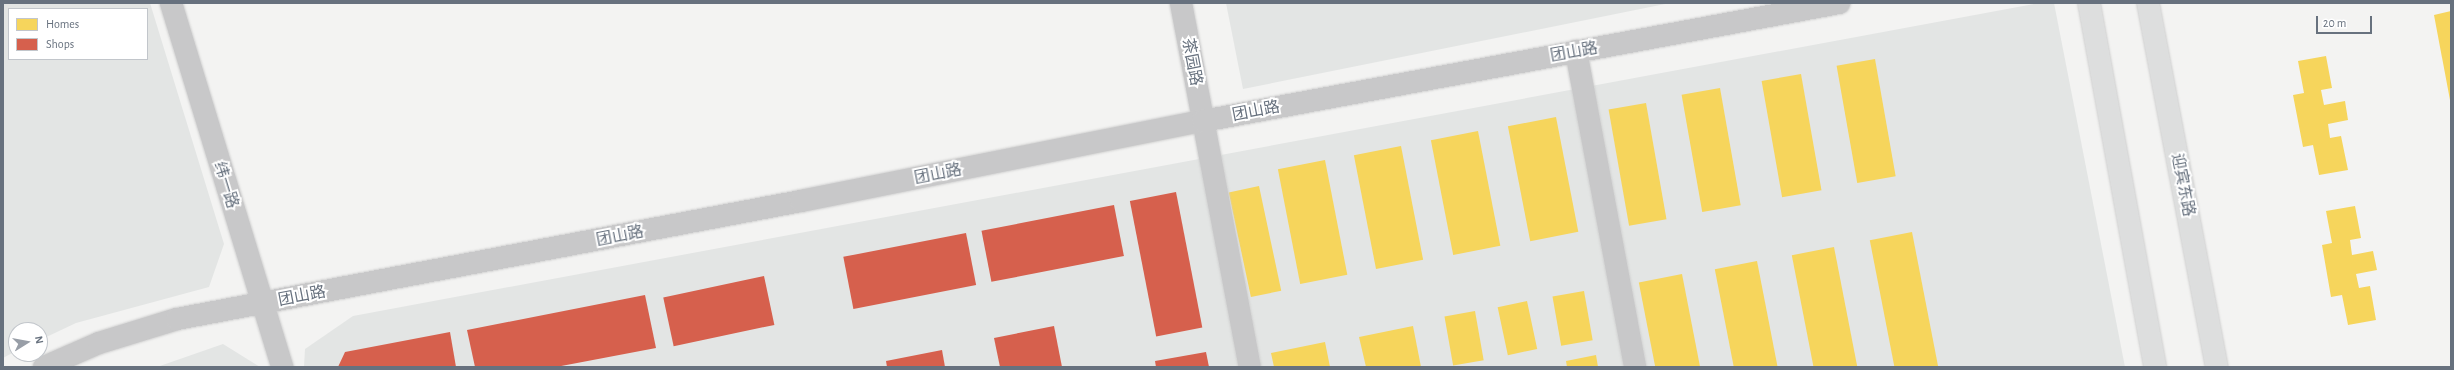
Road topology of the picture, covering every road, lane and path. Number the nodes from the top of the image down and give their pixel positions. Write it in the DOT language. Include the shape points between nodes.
graph roads {
  1 [pos="171,3"];
  2 [pos="1181,3"];
  3 [pos="1839,3"];
  4 [pos="2089,3"];
  5 [pos="2148,3"];
  6 [pos="1576,52"];
  7 [pos="1203,121"];
  8 [pos="262,304"];
  9 [pos="44,367"];
  10 [pos="282,367"];
  11 [pos="1250,367"];
  12 [pos="1635,367"];
  13 [pos="2155,367"];
  14 [pos="2217,367"];
  1 -- 8 [label="street, 纬一路"];
  2 -- 7 [label="street, 茶园路"];
  3 -- 6 [label="street, 团山路"];
  4 -- 13 [label="highway"];
  5 -- 14 [label="highway, 迎宾东路"];
  6 -- 7 [label="street, 团山路"];
  6 -- 12 [label="street"];
  7 -- 8 [label="street, 团山路"];
  7 -- 11 [label="street, 茶园路"];
  8 -- 9 [label="street, 团山路" via="177,319 99,342"];
  8 -- 10 [label="street, 纬一路"];
}
